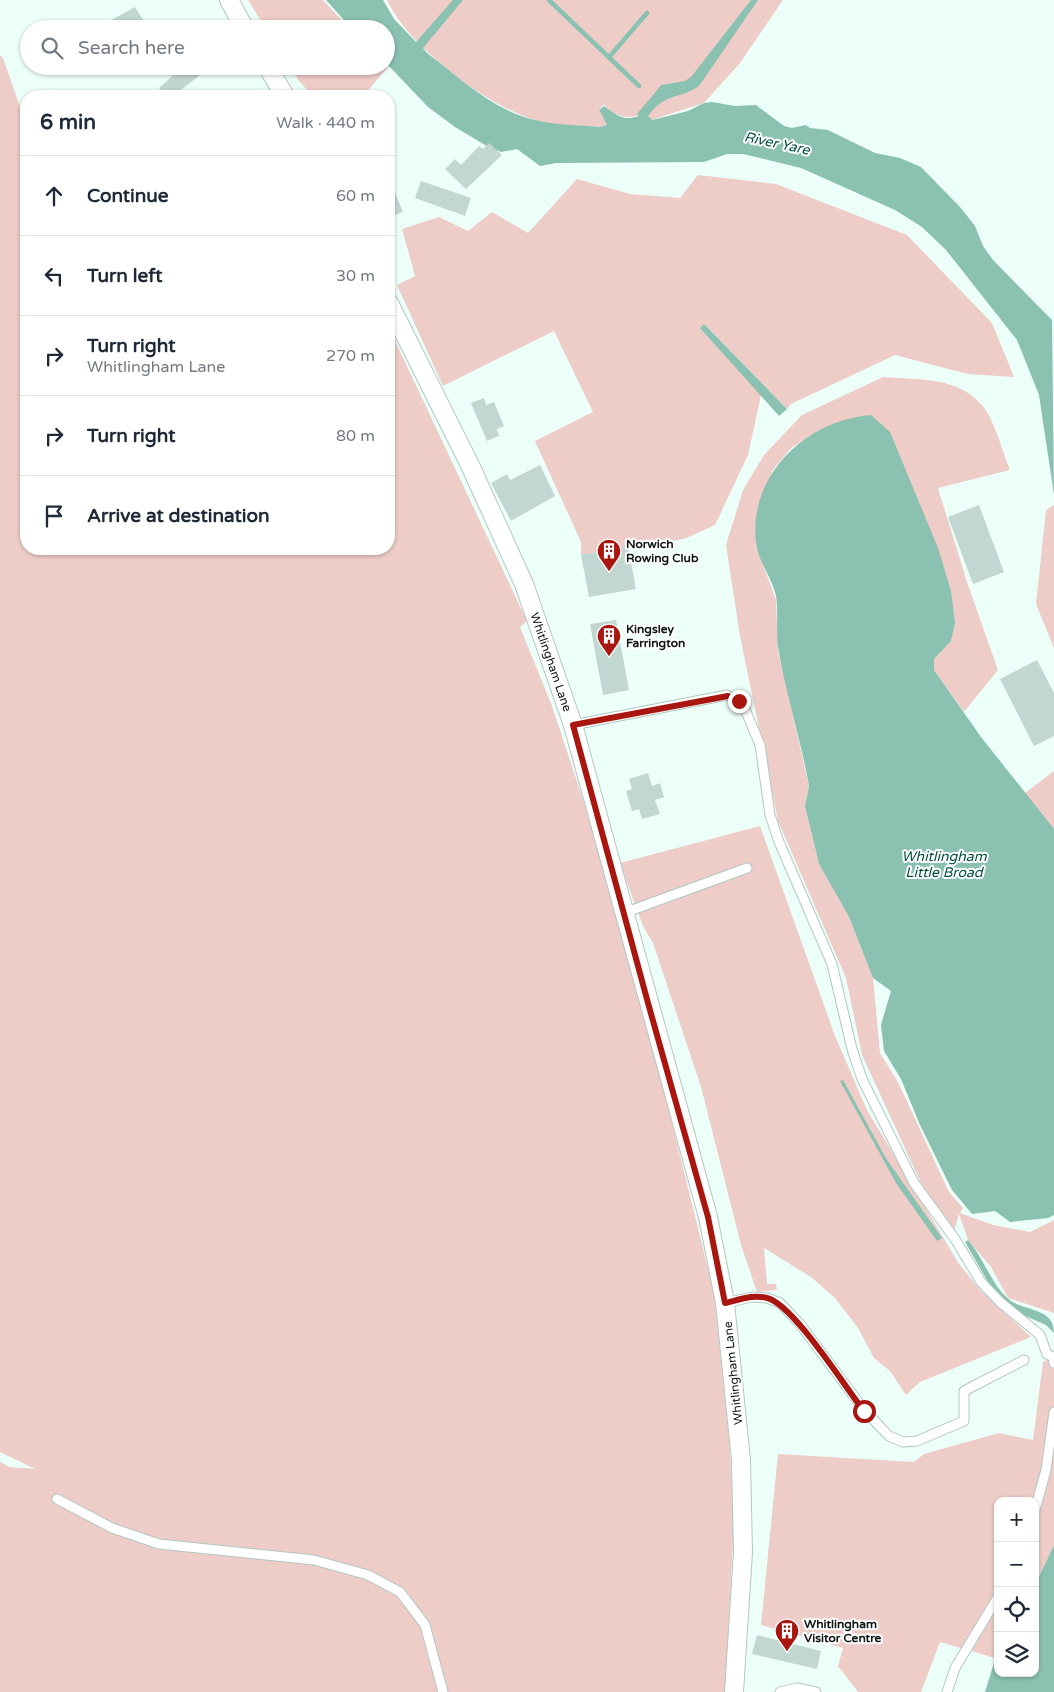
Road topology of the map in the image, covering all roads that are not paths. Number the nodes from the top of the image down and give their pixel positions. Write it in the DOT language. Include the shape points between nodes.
graph roads {
  1 [pos="229,0"];
  2 [pos="240,20"];
  3 [pos="272,75"];
  4 [pos="281,90"];
  5 [pos="395,315"];
  6 [pos="573,725"];
  7 [pos="747,868"];
  8 [pos="624,913"];
  9 [pos="725,1303"];
  10 [pos="1024,1360"];
  11 [pos="1054,1363"];
  12 [pos="1054,1412"];
  13 [pos="1039,1497"];
  14 [pos="57,1499"];
  15 [pos="994,1604"];
  16 [pos="443,1692"];
  17 [pos="734,1692"];
  18 [pos="780,1692"];
  19 [pos="816,1692"];
  20 [pos="947,1692"];
  1 -- 2 [label="street"];
  3 -- 4 [label="street"];
  5 -- 6 [label="street, Whitlingham Lane" via="470,465 524,584"];
  6 -- 8 [label="street, Whitlingham Lane"];
  6 -- 11 [label="lane" via="728,696 739,701 760,745 770,815 778,842 832,964 862,1079 914,1183 955,1239 981,1282 1040,1335"];
  7 -- 8 [label="lane"];
  8 -- 9 [label="street, Whitlingham Lane" via="708,1217"];
  9 -- 10 [label="lane" via="752,1296 780,1303 800,1324 864,1411 889,1436 903,1442 924,1438 964,1421 964,1391"];
  9 -- 17 [label="street, Whitlingham Lane" via="734,1374 742,1489 743,1552"];
  12 -- 13 [label="lane"];
  14 -- 16 [label="lane" via="112,1528 159,1544 314,1560 368,1575 400,1592 425,1625"];
  15 -- 20 [label="lane" via="955,1668"];
  18 -- 19 [label="lane" via="797,1688"];
}
